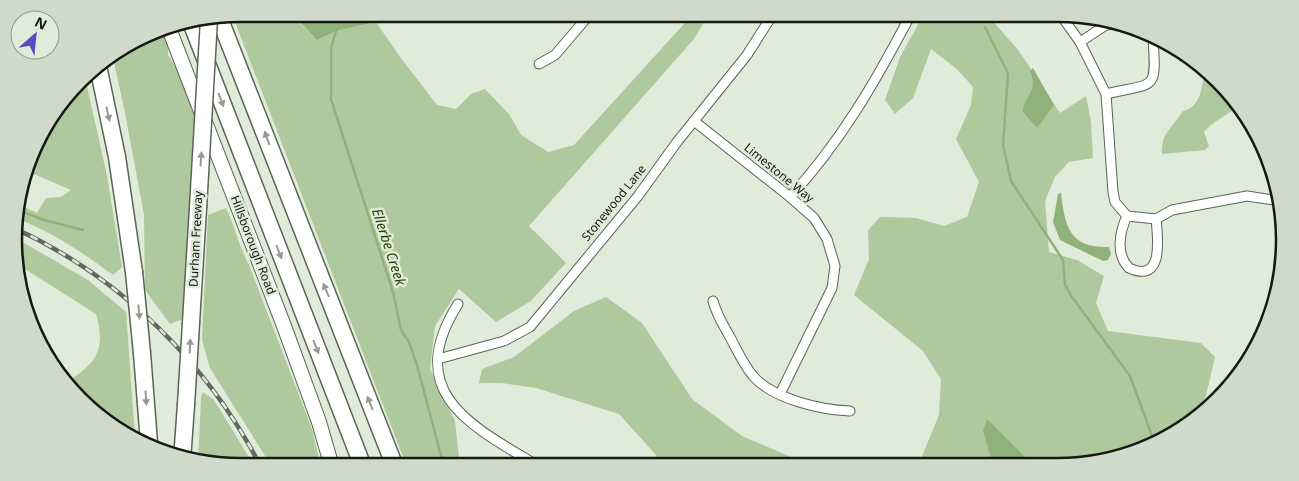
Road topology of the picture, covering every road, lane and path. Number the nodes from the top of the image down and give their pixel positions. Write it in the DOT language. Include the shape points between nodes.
graph roads {
  1 [pos="583,22"];
  2 [pos="768,22"];
  3 [pos="907,22"];
  4 [pos="221,23"];
  5 [pos="1066,23"];
  6 [pos="210,25"];
  7 [pos="1102,27"];
  8 [pos="193,28"];
  9 [pos="171,34"];
  10 [pos="1080,42"];
  11 [pos="1153,44"];
  12 [pos="539,64"];
  13 [pos="100,75"];
  14 [pos="1106,94"];
  15 [pos="694,121"];
  16 [pos="790,197"];
  17 [pos="1273,201"];
  18 [pos="1127,216"];
  19 [pos="1156,219"];
  20 [pos="713,301"];
  21 [pos="458,304"];
  22 [pos="438,358"];
  23 [pos="780,394"];
  24 [pos="850,411"];
  25 [pos="149,438"];
  26 [pos="183,451"];
  27 [pos="329,458"];
  28 [pos="361,458"];
  29 [pos="391,458"];
  30 [pos="526,458"];
  1 -- 12 [label="street" via="555,54"];
  2 -- 15 [label="street, Stonewood Lane" via="747,55"];
  3 -- 16 [label="street" via="858,111"];
  29 -- 4 [label="highway, one-way"];
  5 -- 10 [label="street"];
  26 -- 6 [label="highway, Durham Freeway, one-way, bridge"];
  7 -- 10 [label="street"];
  8 -- 28 [label="highway, one-way"];
  9 -- 27 [label="main road, Hillsborough Road" via="284,326"];
  10 -- 14 [label="street"];
  11 -- 14 [label="street" via="1154,75 1151,82"];
  13 -- 25 [label="highway, one-way, bridge" via="117,157 134,272"];
  14 -- 18 [label="street" via="1113,192 1115,202"];
  15 -- 16 [label="street, Limestone Way"];
  15 -- 22 [label="street, Stonewood Lane" via="638,196 530,327 504,341"];
  16 -- 23 [label="street, Limestone Way" via="814,218 827,239 835,266 832,288"];
  17 -- 19 [label="street" via="1247,196 1172,210"];
  18 -- 19 [label="street"];
  18 -- 19 [label="street" via="1120,230 1121,256 1129,268 1141,272 1150,268 1158,257"];
  20 -- 23 [label="street" via="718,319 754,377"];
  21 -- 22 [label="street" via="449,318"];
  22 -- 30 [label="street" via="438,379 459,412 490,437"];
  23 -- 24 [label="street" via="824,410"];
}
